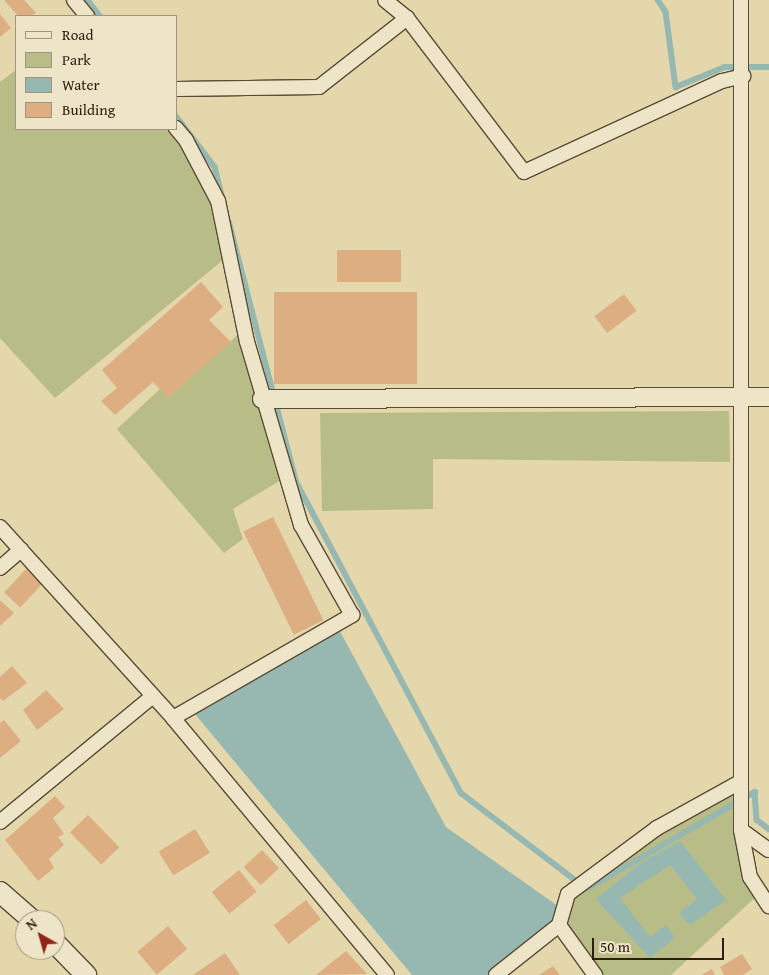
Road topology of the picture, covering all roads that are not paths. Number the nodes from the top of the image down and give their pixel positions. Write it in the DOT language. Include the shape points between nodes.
graph roads {
  1 [pos="74,0"];
  2 [pos="384,0"];
  3 [pos="742,0"];
  4 [pos="86,15"];
  5 [pos="406,18"];
  6 [pos="743,76"];
  7 [pos="178,88"];
  8 [pos="178,130"];
  9 [pos="742,397"];
  10 [pos="769,397"];
  11 [pos="262,399"];
  12 [pos="0,527"];
  13 [pos="21,550"];
  14 [pos="0,568"];
  15 [pos="153,696"];
  16 [pos="173,718"];
  17 [pos="740,782"];
  18 [pos="0,822"];
  19 [pos="741,830"];
  20 [pos="769,850"];
  21 [pos="0,892"];
  22 [pos="769,906"];
  23 [pos="21,910"];
  24 [pos="559,925"];
  25 [pos="65,954"];
  26 [pos="86,975"];
  27 [pos="387,975"];
  28 [pos="496,975"];
  29 [pos="595,975"];
  1 -- 4 [label="street"];
  2 -- 5 [label="street"];
  3 -- 6 [label="street"];
  5 -- 6 [label="street" via="524,172 722,80"];
  5 -- 7 [label="street" via="319,87"];
  6 -- 9 [label="street"];
  8 -- 11 [label="street" via="218,201 231,274"];
  9 -- 10 [label="street"];
  9 -- 11 [label="street"];
  9 -- 17 [label="street"];
  11 -- 16 [label="street" via="301,525 352,615"];
  12 -- 13 [label="street"];
  13 -- 14 [label="street"];
  13 -- 15 [label="street"];
  15 -- 16 [label="street"];
  15 -- 18 [label="street"];
  16 -- 27 [label="street"];
  17 -- 19 [label="street"];
  17 -- 24 [label="street" via="657,828 568,894"];
  19 -- 20 [label="street"];
  19 -- 22 [label="street" via="750,876"];
  21 -- 23 [label="main road"];
  24 -- 28 [label="street"];
  24 -- 29 [label="street"];
  25 -- 26 [label="main road"];
}
